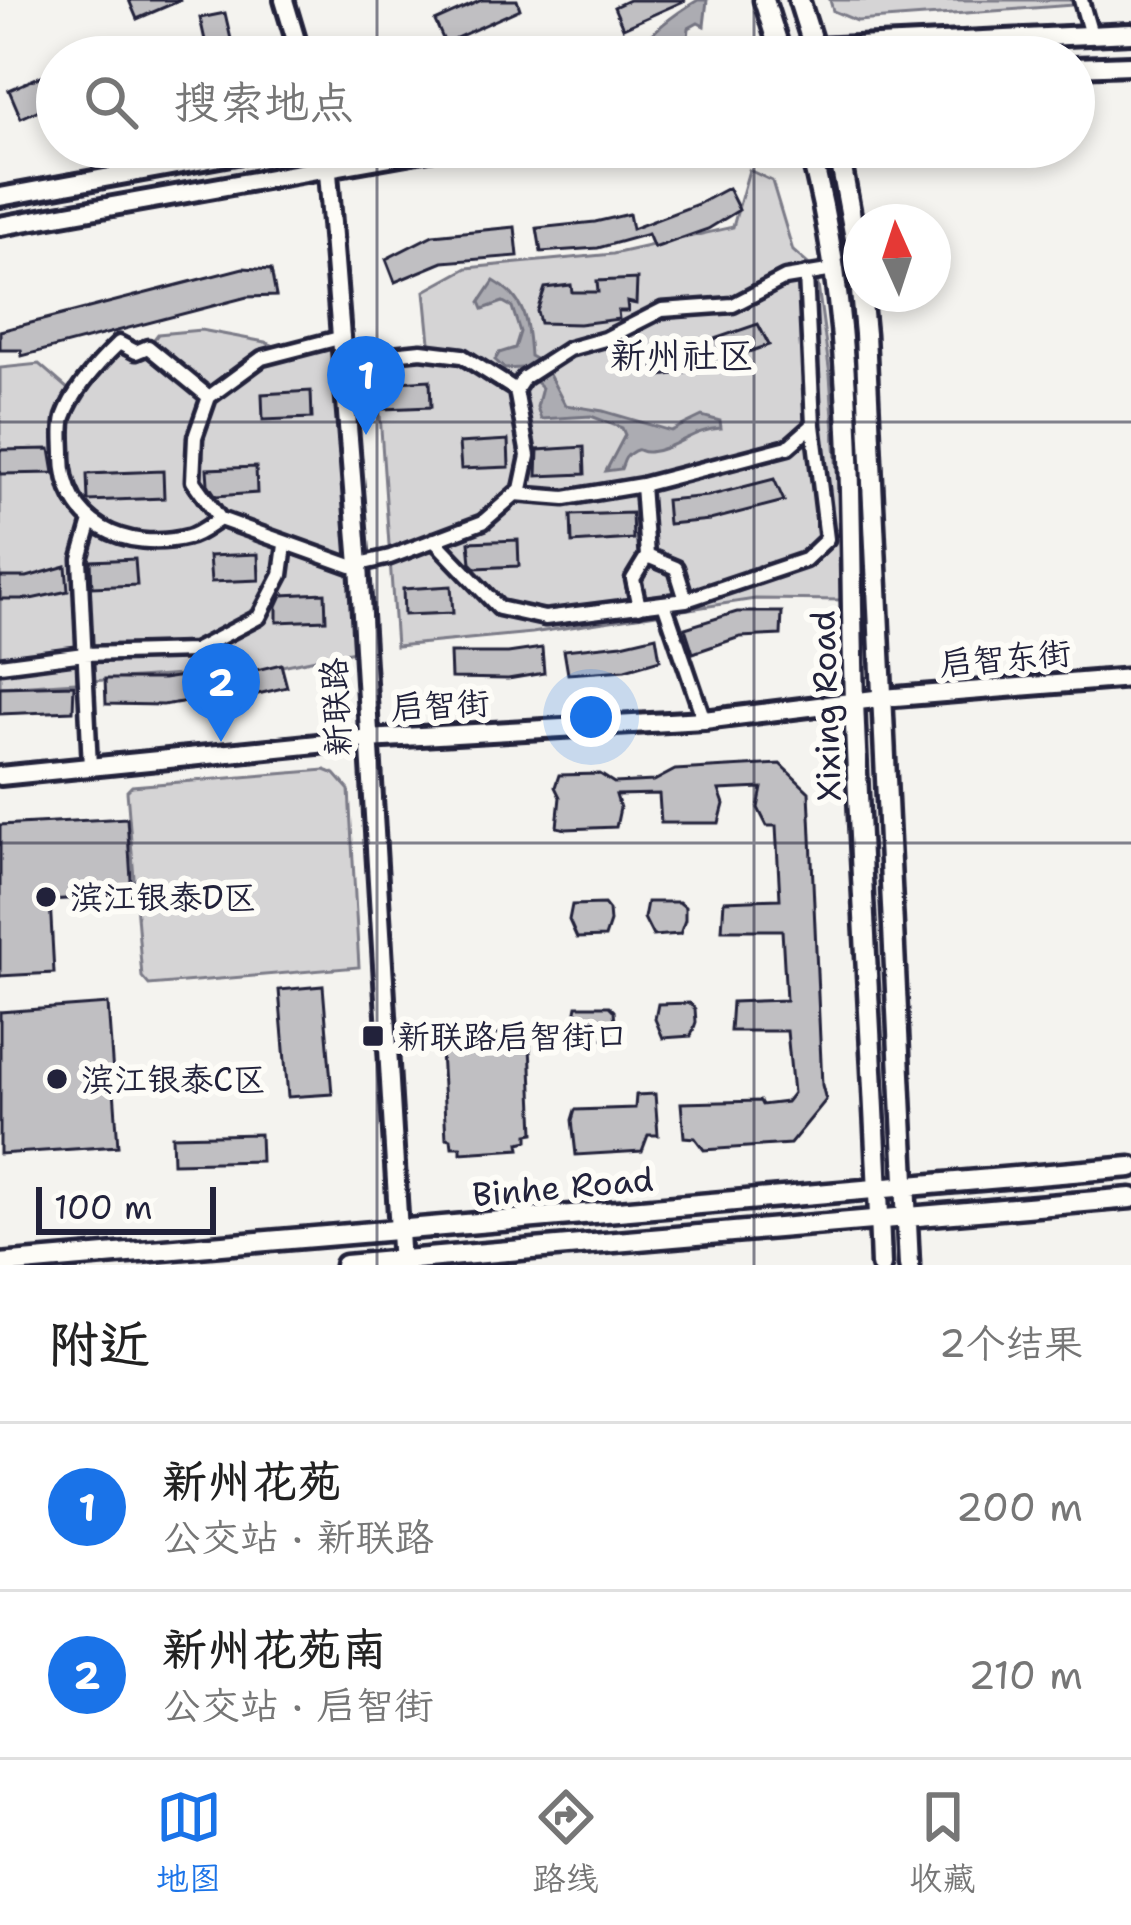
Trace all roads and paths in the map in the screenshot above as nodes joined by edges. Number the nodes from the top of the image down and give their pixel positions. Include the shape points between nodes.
1 (284, 0) edge
2 (764, 0) edge
3 (799, 0) edge
4 (1081, 0) edge
5 (1131, 33) edge
6 (1091, 35) junction
7 (295, 36) edge
8 (771, 36) edge
9 (811, 36) edge
10 (1075, 36) edge
11 (1131, 65) edge
12 (1095, 66) edge
13 (160, 168) edge
14 (334, 168) edge
15 (813, 168) edge
16 (842, 168) edge
17 (329, 169) junction
18 (0, 197) edge
19 (0, 226) edge
20 (834, 270) junction
21 (806, 274) junction
22 (343, 337) junction
23 (344, 359) junction
24 (520, 384) junction
25 (209, 397) junction
26 (813, 425) junction
27 (643, 485) junction
28 (514, 494) junction
29 (220, 519) junction
30 (92, 521) junction
31 (434, 540) junction
32 (285, 544) junction
33 (647, 556) junction
34 (359, 565) junction
35 (686, 600) junction
36 (664, 603) junction
37 (639, 607) junction
38 (85, 654) junction
39 (0, 665) edge
40 (1131, 678) edge
41 (883, 698) junction
42 (854, 703) junction
43 (704, 720) junction
44 (368, 739) junction
45 (90, 767) junction
46 (0, 776) edge
47 (1131, 1167) edge
48 (905, 1186) junction
49 (877, 1189) junction
50 (1131, 1198) edge
51 (907, 1217) junction
52 (879, 1218) junction
53 (398, 1230) junction
54 (401, 1263) edge
55 (0, 1264) edge
56 (345, 1265) edge
57 (880, 1265) edge
58 (909, 1265) edge

1 - 7 street
2 - 8 main road
3 - 9 main road
4 - 6 street
5 - 6 street
6 - 10 street
11 - 12 street
13 - 18 street
14 - 17 street
15 - 20 main road, Xixing Road
16 - 41 main road, Xixing Road via 865,334
17 - 19 street
17 - 22 street, 新联路
20 - 21 street
20 - 42 main road, Xixing Road
21 - 24 street via 733,305 662,310 569,349
21 - 26 street
22 - 23 street, 新联路
22 - 25 street via 262,358
23 - 24 street via 421,351 462,356
23 - 34 street, 新联路
24 - 28 street via 528,456
25 - 29 street via 195,437 193,481
25 - 30 street via 148,347 136,352 119,344 94,366 63,434 76,508
26 - 27 street via 788,447
26 - 35 street via 827,539 805,560
27 - 28 street via 565,498
27 - 33 street
28 - 31 street via 483,522
29 - 30 street via 191,537 144,541
29 - 32 street
30 - 38 street via 80,559
31 - 34 street
31 - 37 street via 499,608 545,618
32 - 34 street
32 - 38 street via 281,575 260,617 194,651
33 - 35 street via 676,568
33 - 37 street via 633,579
34 - 44 street, 新联路
35 - 36 street
36 - 37 street
36 - 43 street
38 - 39 street
38 - 45 street
40 - 41 street, 启智东街
41 - 42 street, 启智街
41 - 48 main road, Xixing Road
42 - 43 street, 启智街
42 - 49 main road, Xixing Road
43 - 44 street, 启智街
44 - 45 street, 启智街
44 - 53 street, 新联路
45 - 46 street, 启智街
47 - 48 main road, Binhe Road
48 - 49 main road, Binhe Road
48 - 51 main road, Xixing Road
49 - 52 main road, Xixing Road
49 - 53 main road, Binhe Road
50 - 51 main road, Binhe Road
51 - 52 main road, Binhe Road
51 - 58 main road, Xixing Road
52 - 54 main road, Binhe Road
52 - 57 main road, Xixing Road
53 - 54 street, 新联路
53 - 55 main road, Binhe Road
54 - 56 main road, Binhe Road

